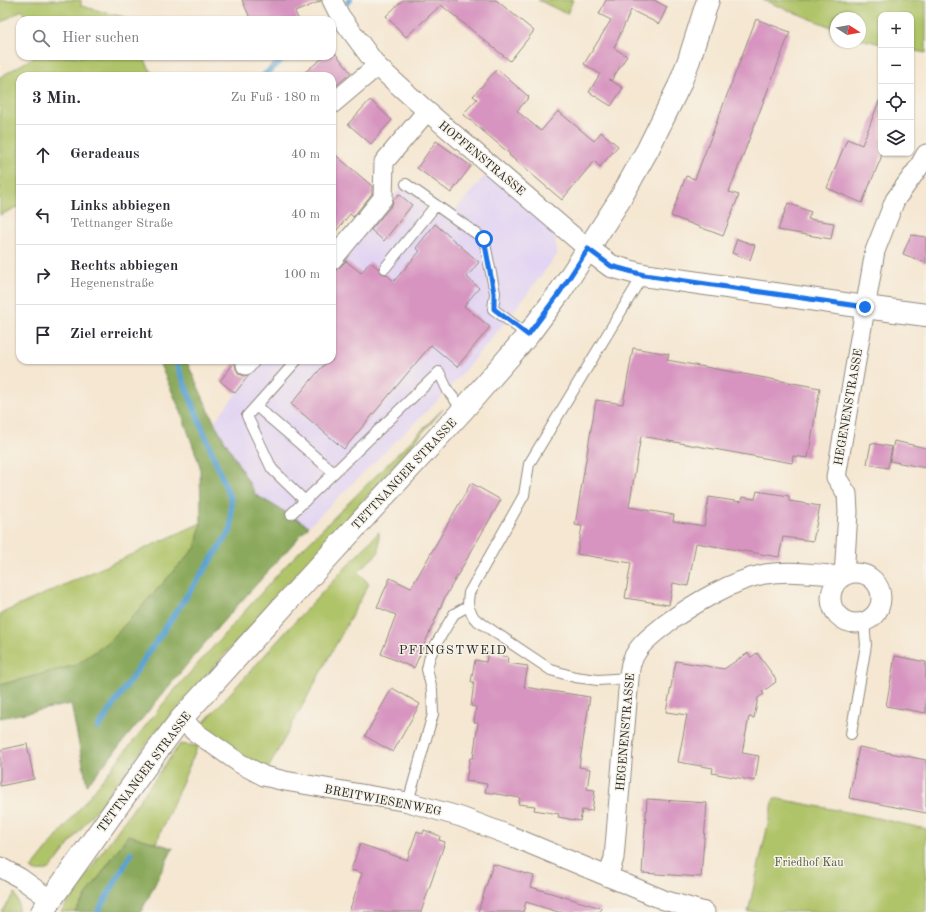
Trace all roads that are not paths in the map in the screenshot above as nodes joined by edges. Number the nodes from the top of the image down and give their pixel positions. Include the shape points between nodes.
1 (332, 0) edge
2 (708, 0) edge
3 (377, 66) junction
4 (336, 101) edge
5 (427, 111) junction
6 (924, 163) edge
7 (406, 184) dead end
8 (436, 205) junction
9 (588, 249) junction
10 (336, 255) edge
11 (384, 268) dead end
12 (644, 275) junction
13 (865, 307) junction
14 (926, 315) edge
15 (528, 335) junction
16 (293, 364) edge
17 (256, 406) junction
18 (463, 410) junction
19 (334, 473) junction
20 (305, 501) junction
21 (291, 514) dead end
22 (844, 576) junction
23 (468, 606) junction
24 (864, 621) junction
25 (629, 678) junction
26 (182, 720) junction
27 (851, 734) dead end
28 (408, 802) junction
29 (0, 867) edge
30 (608, 877) junction
31 (47, 906) edge
32 (705, 912) edge

1 - 3 street, HOPFENSTRASSE via 340,16
2 - 9 main road, TETTNANGER STRASSE via 690,60 676,93 641,162
3 - 4 street
3 - 5 street, HOPFENSTRASSE
5 - 9 street, HOPFENSTRASSE
5 - 10 street via 384,162 383,198
6 - 13 street, HEGENENSTRASSE via 895,200 875,251
7 - 8 lane
8 - 11 lane
8 - 15 lane via 484,239 494,293 494,309
9 - 12 main road via 611,266
9 - 15 main road, TETTNANGER STRASSE
12 - 13 main road
12 - 23 lane via 529,464 524,495 469,593
13 - 14 main road
13 - 22 street, HEGENENSTRASSE via 836,477 847,494
15 - 18 main road, TETTNANGER STRASSE
16 - 17 lane
17 - 19 lane
17 - 20 lane via 247,416 272,469
18 - 19 lane via 448,391 439,372
18 - 26 main road, TETTNANGER STRASSE
19 - 20 lane
20 - 21 lane
22 - 24 street via 834,586 833,606 845,620
22 - 24 street, HEGENENSTRASSE via 853,573 868,575 880,590 879,609
22 - 25 street, HEGENENSTRASSE via 792,571 765,574 729,586 683,612 652,635 640,647 631,662
23 - 25 lane via 475,619 551,670 598,680
23 - 28 lane via 454,614 430,656 428,669 433,714
24 - 27 lane via 866,646
25 - 30 street, HEGENENSTRASSE via 614,858
26 - 28 street, BREITWIESENWEG via 241,764 264,776
26 - 31 main road, TETTNANGER STRASSE via 156,752
28 - 30 street, BREITWIESENWEG via 461,817
29 - 31 street via 20,878
30 - 32 street, BREITWIESENWEG via 664,900

